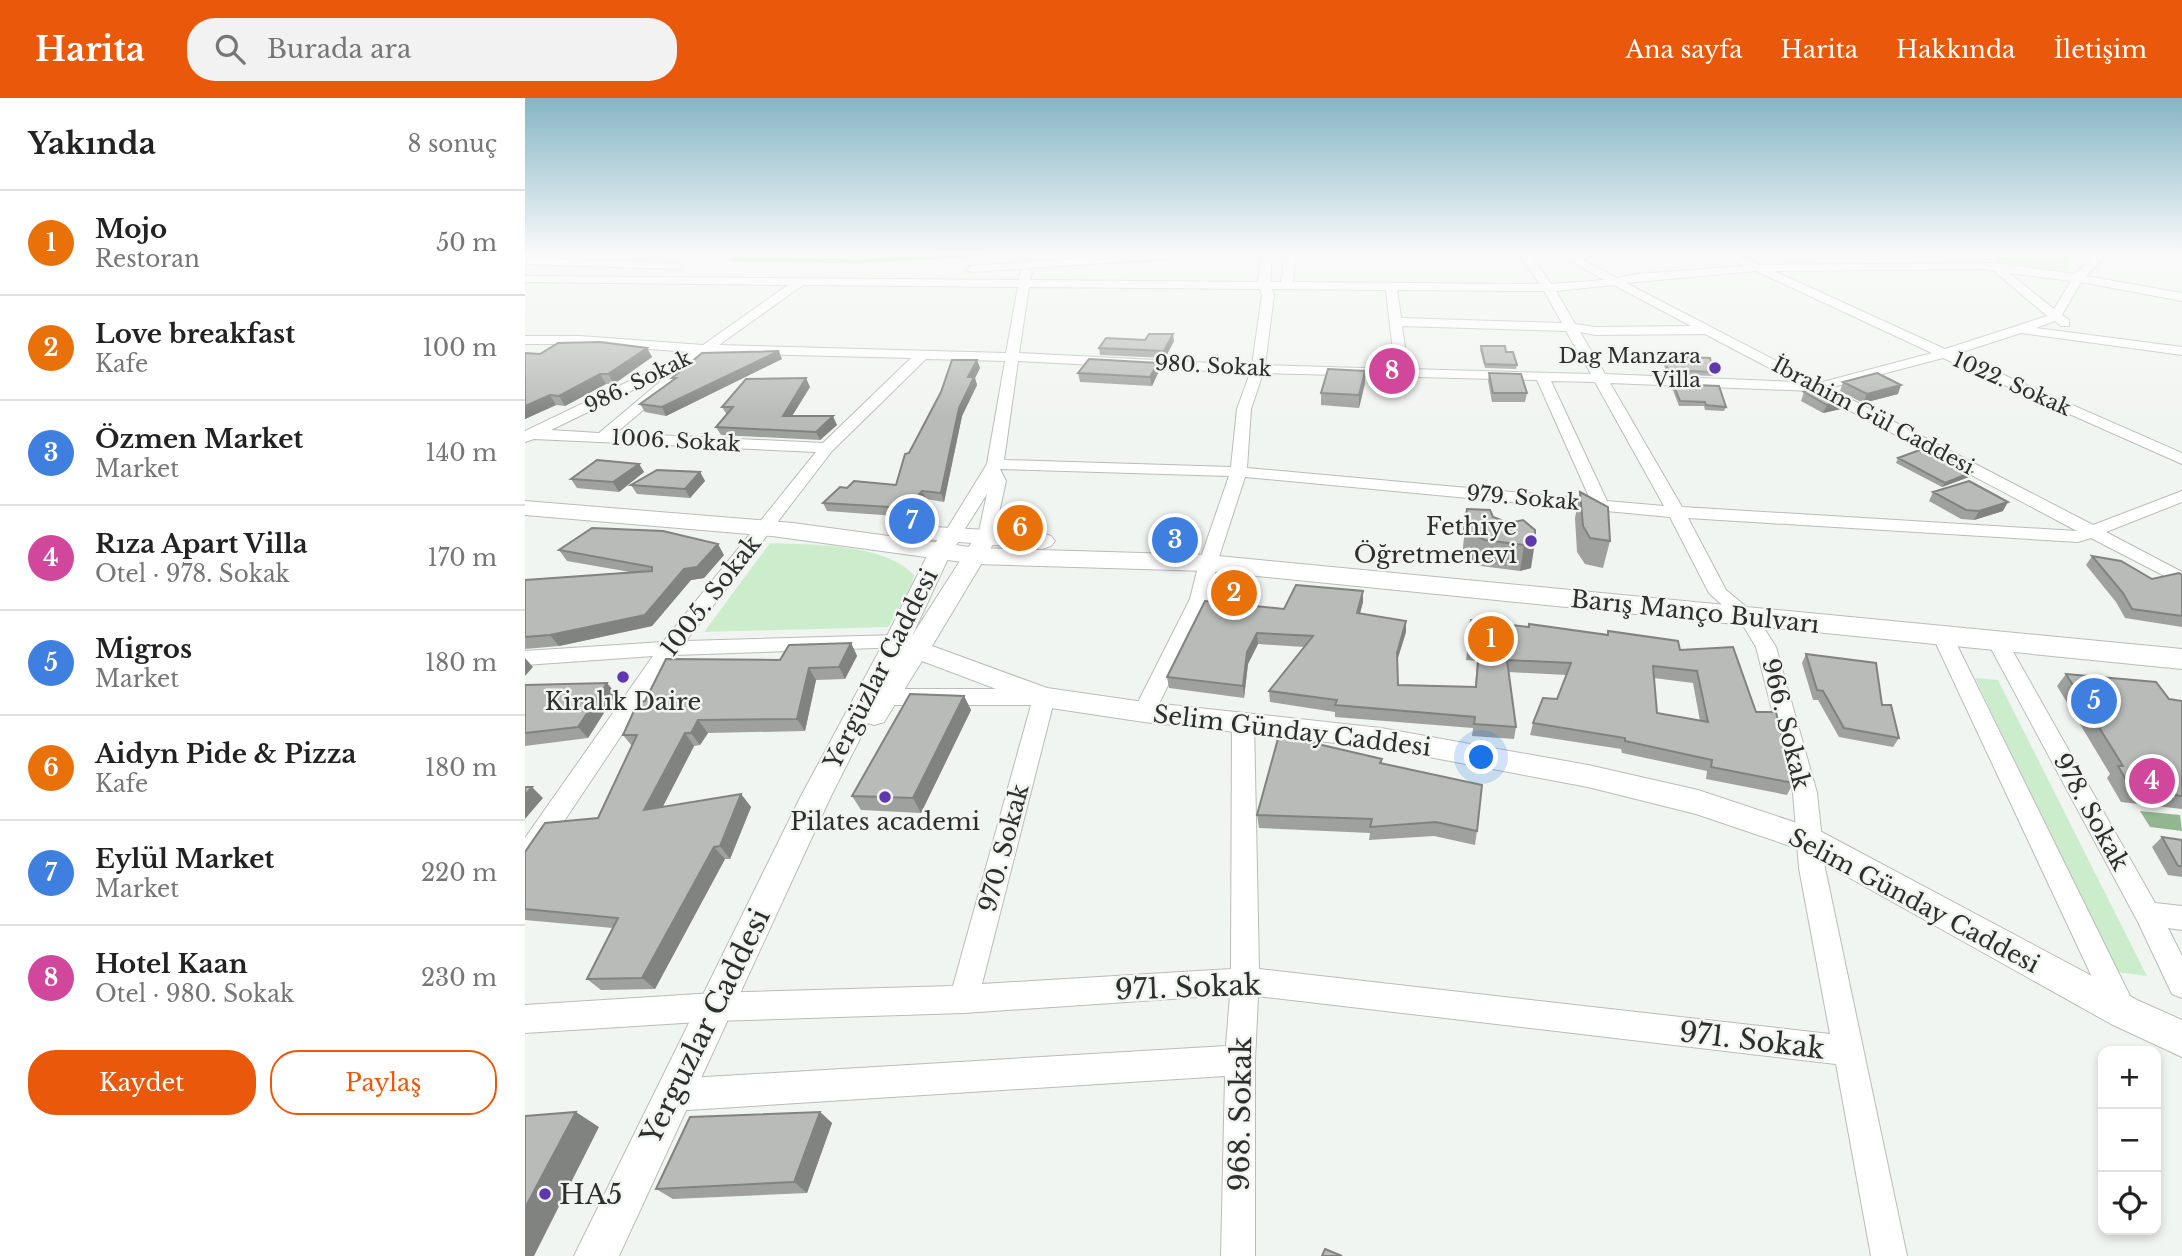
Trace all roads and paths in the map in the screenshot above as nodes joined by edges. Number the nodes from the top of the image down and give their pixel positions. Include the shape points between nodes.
1 (763, 308) edge
2 (1019, 308) edge
3 (1266, 308) edge
4 (1394, 308) edge
5 (1560, 308) edge
6 (1669, 308) edge
7 (1844, 308) edge
8 (2044, 308) edge
9 (2060, 308) edge
10 (2055, 317) junction
11 (1396, 322) junction
12 (1571, 327) junction
13 (1710, 330) junction
14 (2022, 330) junction
15 (2090, 339) junction
16 (525, 340) edge
17 (706, 349) junction
18 (2182, 351) edge
19 (1944, 354) junction
20 (922, 355) junction
21 (1010, 357) junction
22 (1258, 369) junction
23 (1402, 373) junction
24 (1542, 376) junction
25 (1600, 378) junction
26 (1818, 387) junction
27 (527, 435) edge
28 (602, 438) junction
29 (827, 448) junction
30 (2182, 460) edge
31 (993, 467) junction
32 (1239, 472) junction
33 (2182, 496) edge
34 (1601, 505) junction
35 (525, 508) edge
36 (1676, 512) junction
37 (769, 529) junction
38 (2091, 531) junction
39 (947, 543) junction
40 (982, 546) junction
41 (1208, 563) junction
42 (2182, 579) edge
43 (1748, 618) junction
44 (1942, 635) junction
45 (1997, 641) junction
46 (908, 646) junction
47 (669, 648) junction
48 (525, 658) edge
49 (2182, 659) edge
50 (877, 697) junction
51 (1044, 697) junction
52 (1144, 712) junction
53 (1244, 721) junction
54 (1807, 839) junction
55 (525, 858) edge
56 (2147, 914) junction
57 (2182, 918) edge
58 (1245, 981) junction
59 (2182, 985) edge
60 (964, 999) junction
61 (714, 1007) junction
62 (2124, 1012) junction
63 (525, 1018) edge
64 (2182, 1040) edge
65 (1849, 1051) junction
66 (1240, 1060) junction
67 (672, 1095) junction
68 (596, 1256) edge
69 (1238, 1256) edge
70 (1889, 1256) edge

1 - 17 street, 986. Sokak
2 - 21 street, Yergüzlar Caddesi
3 - 22 street
4 - 11 street
5 - 12 street, 966. Sokak
6 - 13 street, İbrahim Gül Caddesi
7 - 19 street, 1022. Sokak
8 - 10 street
9 - 10 street
10 - 14 street
10 - 15 street
11 - 12 street
11 - 23 street
12 - 13 street
12 - 25 street, 966. Sokak
13 - 26 street, İbrahim Gül Caddesi
14 - 15 street
14 - 19 street
15 - 18 street
16 - 17 street, 980. Sokak
17 - 20 street, 980. Sokak
17 - 27 street, 986. Sokak
17 - 28 street
19 - 26 street
19 - 30 street, 1022. Sokak
20 - 21 street, 980. Sokak
20 - 29 street, 1005. Sokak
21 - 22 street, 980. Sokak
21 - 31 street, Yergüzlar Caddesi
22 - 23 street, 980. Sokak
22 - 32 street via 1244,409
23 - 24 street, 980. Sokak
24 - 25 street, 980. Sokak
24 - 34 street
25 - 26 street, 980. Sokak
25 - 36 street, 966. Sokak
26 - 38 street, İbrahim Gül Caddesi
27 - 28 street, 1006. Sokak
28 - 29 street, 1006. Sokak
29 - 37 street, 1005. Sokak
31 - 32 street, 979. Sokak
31 - 39 street, Yergüzlar Caddesi
31 - 40 street via 998,481
32 - 34 street, 979. Sokak
32 - 41 street
33 - 38 street, 979. Sokak
34 - 36 street, 979. Sokak
35 - 37 main road, Barış Manço Bulvarı
36 - 38 street, 979. Sokak via 2078,537
36 - 43 street, 966. Sokak via 1718,593
37 - 39 main road, Barış Manço Bulvarı
37 - 47 street, 1005. Sokak
38 - 42 street, İbrahim Gül Caddesi
39 - 40 main road, Barış Manço Bulvarı
39 - 46 street, Yergüzlar Caddesi
40 - 41 main road, Barış Manço Bulvarı
40 - 46 street
41 - 43 main road, Barış Manço Bulvarı
41 - 52 street via 1200,599
43 - 44 main road, Barış Manço Bulvarı
43 - 54 street, 966. Sokak via 1766,648 1805,793
44 - 45 main road, Barış Manço Bulvarı
44 - 62 street
45 - 49 main road, Barış Manço Bulvarı
45 - 56 street, 978. Sokak
46 - 47 street
46 - 50 street, Yerguzlar Caddesi
46 - 51 street, Selim Günday Caddesi
47 - 48 street
47 - 55 street, 1005. Sokak
50 - 51 street
50 - 61 street, Yerguzlar Caddesi via 816,796
51 - 52 street, Selim Günday Caddesi
51 - 60 street, 970. Sokak
52 - 53 street, Selim Günday Caddesi
53 - 54 street, Selim Günday Caddesi via 1381,738 1588,776 1698,802
53 - 58 street, 968. Sokak
54 - 62 street, Selim Günday Caddesi
54 - 65 street, 966. Sokak
56 - 57 street
56 - 59 street, 978. Sokak
58 - 60 street, 971. Sokak
58 - 65 street, 971. Sokak
58 - 66 street, 968. Sokak
60 - 61 street, 971. Sokak
61 - 63 street, 971. Sokak
61 - 67 street, Yerguzlar Caddesi
62 - 64 street, Selim Günday Caddesi
65 - 70 street, 966. Sokak
66 - 67 street
66 - 69 street, 968. Sokak
67 - 68 street, Yerguzlar Caddesi

